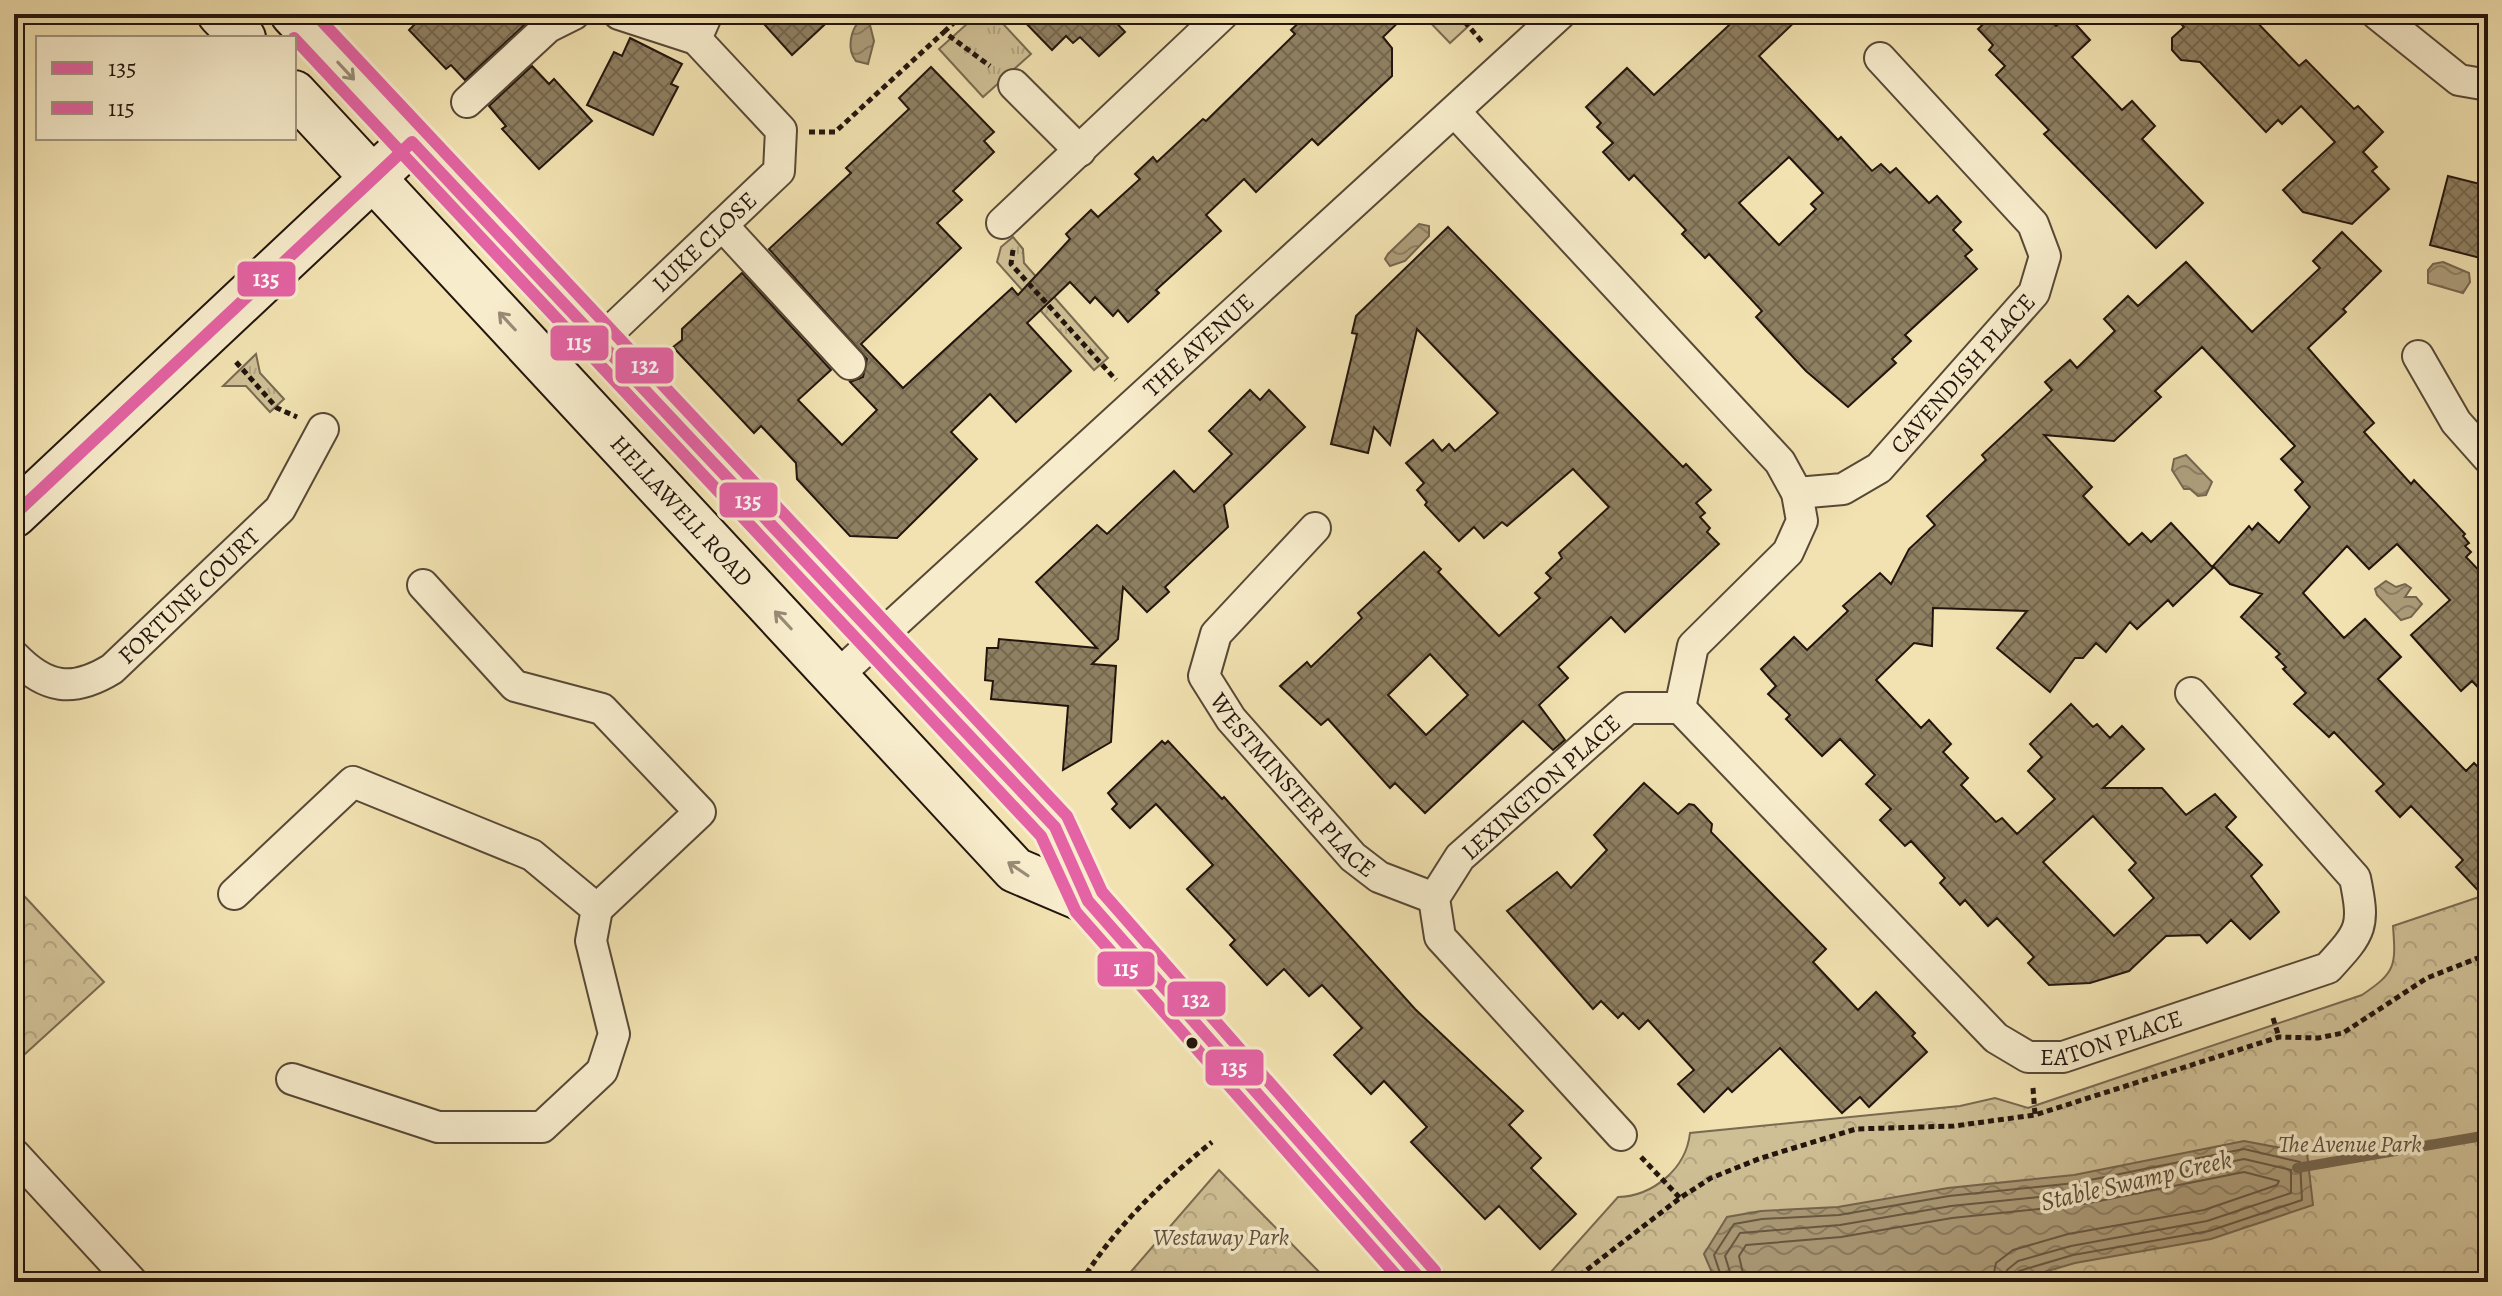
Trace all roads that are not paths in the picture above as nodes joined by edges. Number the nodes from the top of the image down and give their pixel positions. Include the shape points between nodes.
1 (220, 14) edge
2 (293, 14) edge
3 (574, 14) edge
4 (619, 14) edge
5 (1223, 14) edge
6 (1560, 14) edge
7 (2377, 14) edge
8 (702, 27) edge
9 (241, 36) edge
10 (1880, 58) dead end
11 (1014, 85) road end
12 (2488, 85) edge
13 (296, 95) edge
14 (467, 102) dead end
15 (1455, 112) junction
16 (412, 142) junction
17 (1080, 151) junction
18 (373, 178) junction
19 (722, 225) junction
20 (1009, 234) road end
21 (600, 341) junction
22 (2418, 356) dead end
23 (850, 364) dead end
24 (323, 429) road end
25 (2488, 458) edge
26 (1797, 493) junction
27 (14, 515) edge
28 (1315, 528) dead end
29 (423, 585) dead end
30 (877, 640) junction
31 (14, 656) edge
32 (837, 676) junction
33 (2191, 693) dead end
34 (1680, 708) junction
35 (234, 894) dead end
36 (1434, 898) junction
37 (1088, 901) junction
38 (597, 909) junction
39 (292, 1079) dead end
40 (1621, 1135) road end
41 (14, 1154) edge
42 (132, 1282) edge
43 (1423, 1282) edge

1 - 9 street
2 -> 16 street, HELLAWELL ROAD
3 - 14 street via 548,27
4 - 8 street
5 - 17 street
6 - 15 street, THE AVENUE
7 - 12 street via 2459,80
8 - 19 street, LUKE CLOSE via 781,130 779,171
10 - 26 street, CAVENDISH PLACE via 2033,224 2045,256 2034,293 1879,468 1843,489
11 - 17 street
13 - 18 street, HELLAWELL ROAD
15 - 26 street via 1780,462
15 - 30 street, THE AVENUE
16 - 18 street
16 - 21 street, HELLAWELL ROAD
17 - 20 street
18 - 27 street
32 -> 18 street, HELLAWELL ROAD
19 - 21 street, LUKE CLOSE
19 - 23 street
21 - 30 street, HELLAWELL ROAD
22 - 25 street via 2456,422
24 - 31 street, FORTUNE COURT via 280,509 112,669 91,682 67,686 46,681
26 - 34 street via 1802,521 1788,552 1693,646
28 - 36 street, WESTMINSTER PLACE via 1216,634 1204,676 1231,719 1353,857 1379,877
29 - 38 street via 515,686 602,709 700,812
30 - 32 street, THE AVENUE
30 - 37 street, HELLAWELL ROAD via 1055,827
37 -> 32 street, HELLAWELL ROAD via 1015,870
33 - 34 street, EATON PLACE via 2355,878 2362,915 2354,940 2328,968 2063,1057 2028,1057 1996,1038
34 - 36 street, LEXINGTON PLACE via 1628,708 1460,857
35 - 38 street via 353,782 532,855
36 - 40 street via 1440,937
37 - 43 street, HELLAWELL ROAD
38 - 39 street via 591,941 614,1034 602,1071 542,1127 438,1127
41 - 42 street

